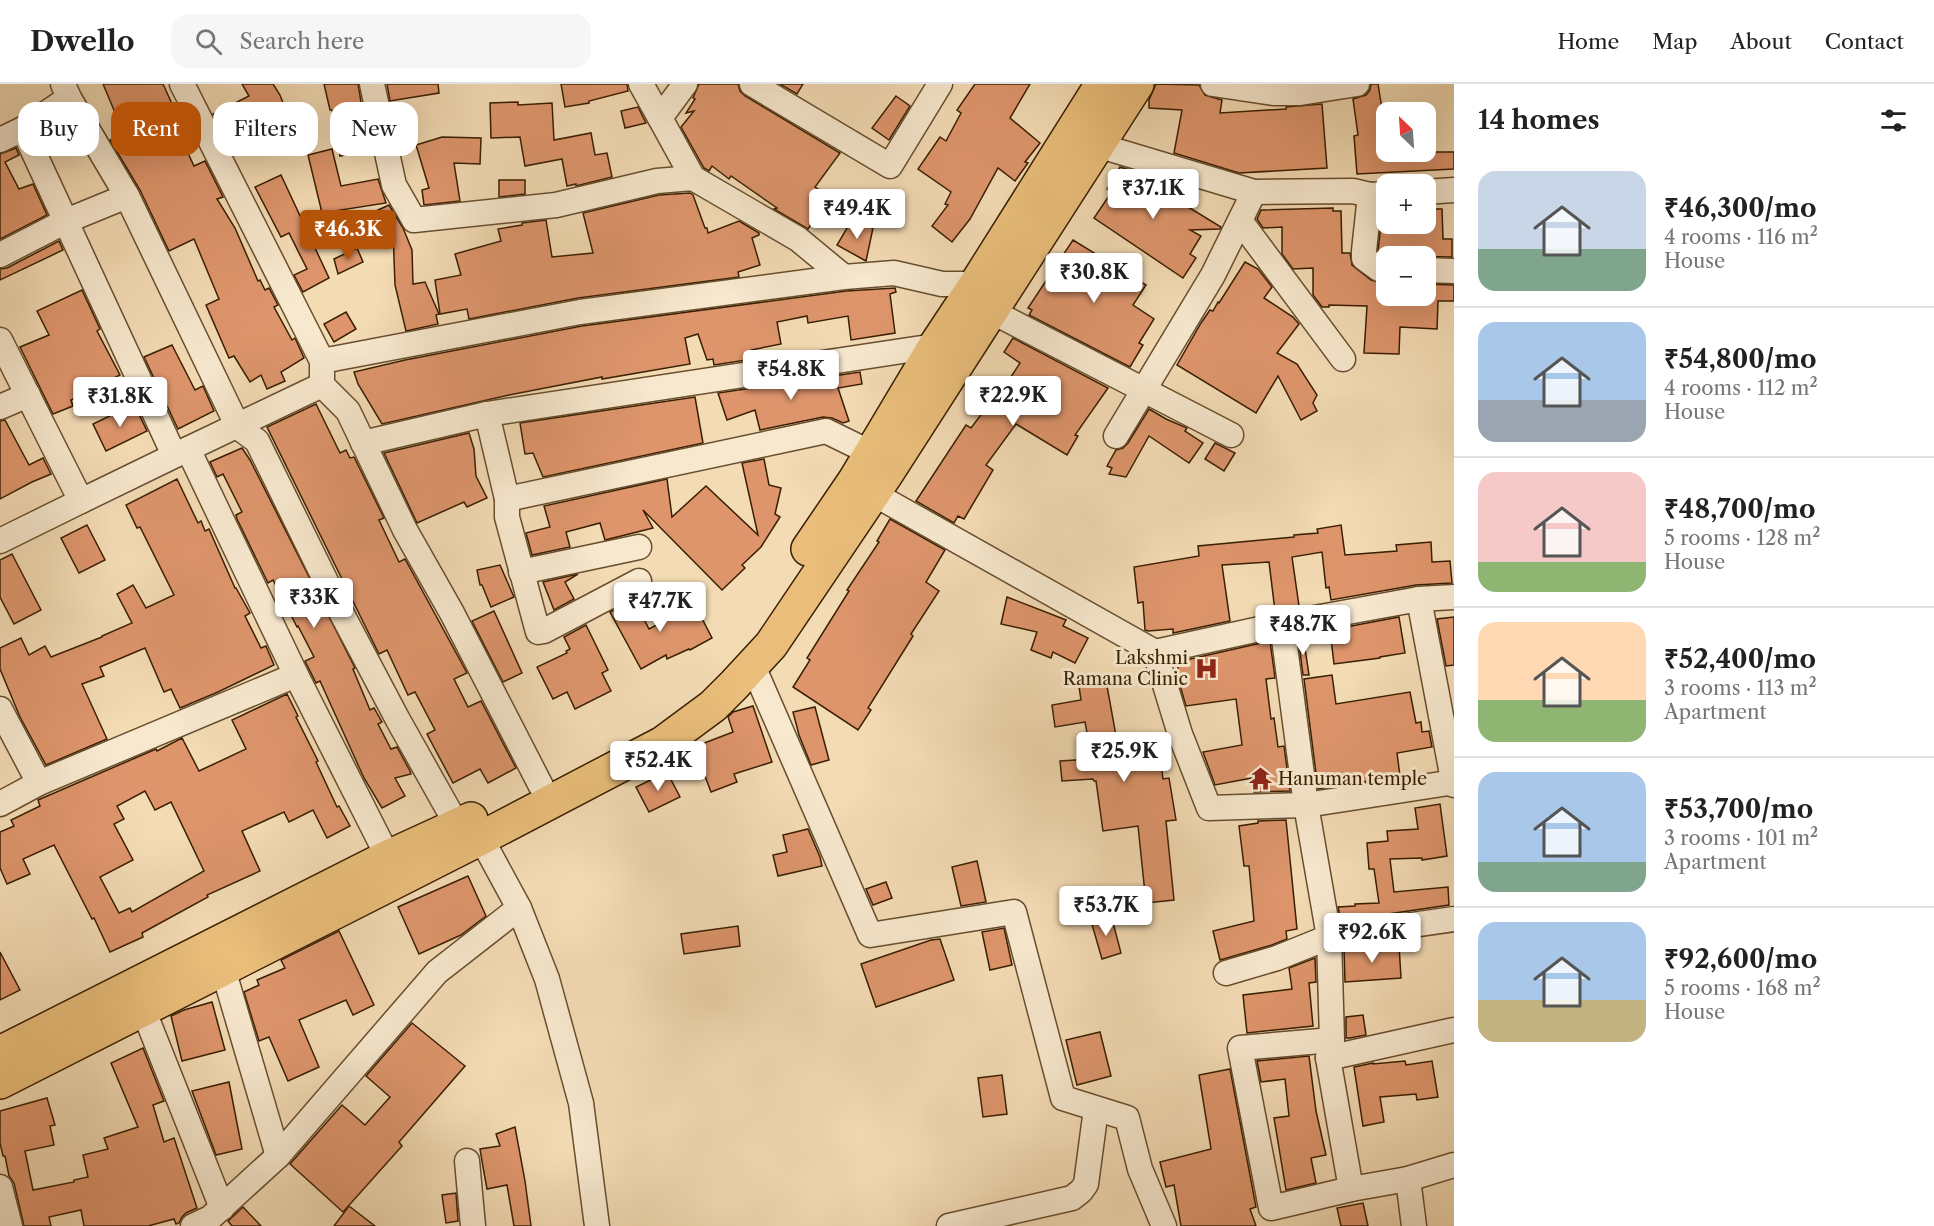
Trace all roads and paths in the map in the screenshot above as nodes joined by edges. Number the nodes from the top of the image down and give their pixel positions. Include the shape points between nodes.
1 (182, 84) edge
2 (372, 84) edge
3 (641, 84) edge
4 (685, 84) edge
5 (752, 84) edge
6 (940, 84) edge
7 (1102, 84) edge
8 (1137, 84) edge
9 (1213, 84) edge
10 (1357, 84) edge
11 (66, 91) edge
12 (54, 102) edge
13 (660, 118) junction
14 (18, 131) edge
15 (0, 140) edge
16 (1097, 145) junction
17 (36, 156) edge
18 (693, 178) junction
19 (1454, 190) edge
20 (1436, 191) edge
21 (1254, 192) junction
22 (1376, 194) edge
23 (127, 196) junction
24 (1376, 202) edge
25 (66, 221) junction
26 (1241, 222) junction
27 (0, 255) edge
28 (1376, 267) edge
29 (1436, 270) edge
30 (1454, 271) edge
31 (844, 277) junction
32 (983, 298) junction
33 (0, 340) edge
34 (935, 346) junction
35 (1343, 359) dead end
36 (322, 361) junction
37 (322, 385) junction
38 (1144, 389) junction
39 (28, 395) junction
40 (0, 407) edge
41 (487, 414) junction
42 (238, 427) junction
43 (1231, 435) dead end
44 (1116, 436) dead end
45 (363, 443) junction
46 (181, 452) junction
47 (866, 476) junction
48 (507, 499) junction
49 (81, 501) junction
50 (0, 541) edge
51 (639, 547) dead end
52 (521, 572) junction
53 (639, 581) dead end
54 (1454, 597) edge
55 (1419, 599) junction
56 (1282, 624) junction
57 (1155, 652) junction
58 (753, 666) junction
59 (296, 675) junction
60 (0, 709) edge
61 (39, 783) junction
62 (1454, 783) edge
63 (541, 786) junction
64 (0, 804) edge
65 (1306, 805) junction
66 (469, 832) junction
67 (388, 857) junction
68 (519, 908) junction
69 (1454, 919) edge
70 (1329, 937) junction
71 (223, 969) junction
72 (1226, 973) dead end
73 (143, 1009) junction
74 (1454, 1030) edge
75 (1330, 1049) junction
76 (0, 1053) edge
77 (0, 1082) edge
78 (1096, 1108) junction
79 (278, 1156) junction
80 (466, 1161) dead end
81 (1454, 1164) edge
82 (1408, 1179) junction
83 (0, 1187) edge
84 (1351, 1189) junction
85 (222, 1208) junction
86 (1036, 1216) edge
87 (10, 1226) edge
88 (193, 1226) edge
89 (474, 1226) edge
90 (597, 1226) edge
91 (949, 1226) edge
92 (1164, 1226) edge
93 (1414, 1226) edge

1 - 36 street
2 - 18 street via 394,185 414,220 556,205 657,181
3 - 13 street
4 - 13 street
5 - 6 street via 890,166
7 - 32 main road
8 - 16 main road
9 - 10 street via 1273,93
11 - 12 street
11 - 23 street
13 - 18 street
14 - 15 street
16 - 21 street
16 - 32 main road
17 - 25 street
18 - 31 street via 798,240
19 - 20 street
21 - 22 street
21 - 26 street
23 - 25 street
23 - 42 street
24 - 28 street via 1364,258
25 - 27 street
25 - 46 street
26 - 35 street
26 - 38 street
29 - 30 street
31 - 32 street via 894,273
31 - 36 street via 580,312
32 - 34 main road
32 - 38 street
32 - 47 main road
33 - 39 street
34 - 41 street
34 - 47 main road
36 - 37 street
37 - 42 street
37 - 45 street via 348,411
38 - 43 street
38 - 44 street
39 - 40 street
39 - 49 street
41 - 45 street
41 - 48 street
42 - 46 street
42 - 66 street via 257,441 398,720
45 - 63 street
46 - 49 street
46 - 59 street
47 - 48 street via 826,431
47 - 57 street
47 - 58 main road via 766,652
47 - 63 main road via 729,661 674,709
48 - 52 street via 507,517
49 - 50 street
51 - 52 street
52 - 53 street via 538,632
54 - 55 street
55 - 56 street
55 - 62 street
56 - 57 street
56 - 65 street
57 - 65 street via 1180,734 1209,808
58 - 66 main road via 713,706 663,742
58 - 78 street via 870,935 1014,912 1063,1098
59 - 61 street
59 - 67 street
60 - 61 street
61 - 64 street
62 - 65 street
63 - 66 main road
65 - 70 street
66 - 67 main road
66 - 68 street
66 - 71 main road
67 - 76 main road
68 - 79 street via 437,972
68 - 90 street via 547,980 581,1103
69 - 70 street
70 - 72 street
70 - 75 street
71 - 73 main road
71 - 79 street
73 - 77 main road
73 - 85 street
74 - 75 street
75 - 84 street
75 - 84 street via 1240,1048 1271,1208
78 - 86 street via 1086,1184 1072,1198
78 - 92 street via 1127,1118 1140,1169
79 - 85 street
80 - 89 street
81 - 82 street
82 - 84 street
82 - 93 street
83 - 87 street
85 - 88 street
86 - 91 street

